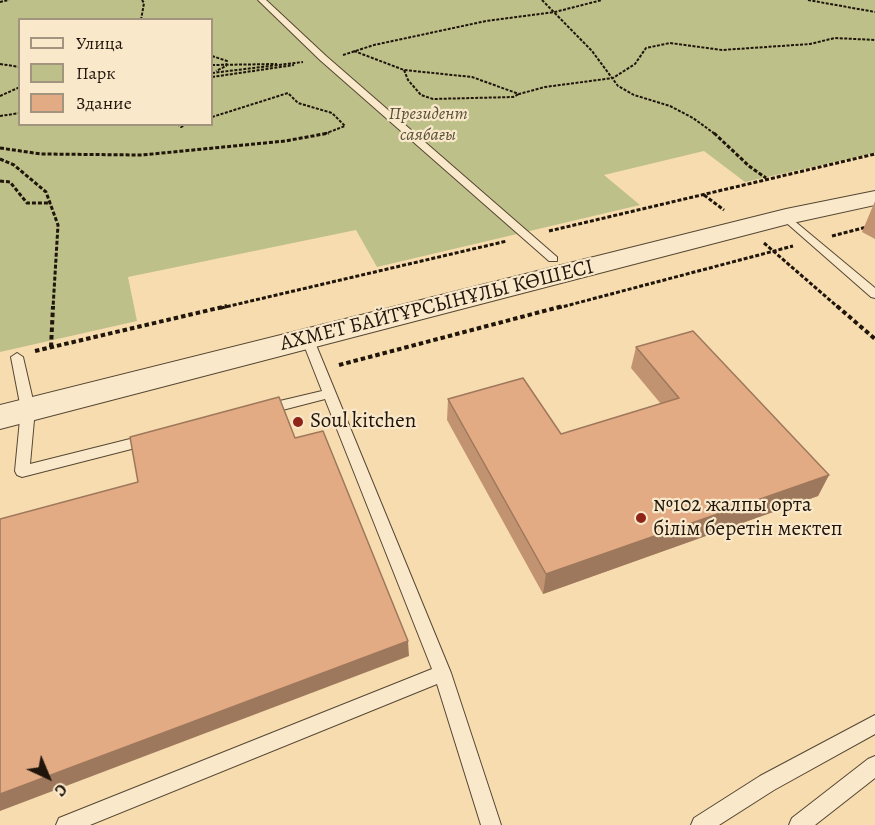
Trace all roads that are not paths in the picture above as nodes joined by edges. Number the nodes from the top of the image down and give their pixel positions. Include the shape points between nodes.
1 (262, 0) edge
2 (875, 183) edge
3 (875, 198) edge
4 (786, 217) junction
5 (738, 222) junction
6 (553, 259) junction
7 (875, 294) edge
8 (308, 339) junction
9 (17, 357) road end
10 (328, 394) junction
11 (17, 400) edge
12 (249, 414) edge
13 (0, 417) edge
14 (158, 437) edge
15 (442, 674) junction
16 (875, 724) edge
17 (875, 766) edge
18 (66, 825) edge
19 (491, 825) edge
20 (701, 825) edge
21 (799, 825) edge

1 - 6 lane
2 - 5 street, АХМЕТ БАЙТҰРСЫНҰЛЫ КӨШЕСІ
3 - 4 street, АХМЕТ БАЙТҰРСЫНҰЛЫ КӨШЕСІ
4 - 5 street, АХМЕТ БАЙТҰРСЫНҰЛЫ КӨШЕСІ
4 - 7 lane
5 - 6 street, АХМЕТ БАЙТҰРСЫНҰЛЫ КӨШЕСІ
5 - 8 street, АХМЕТ БАЙТҰРСЫНҰЛЫ КӨШЕСІ
6 - 11 street, АХМЕТ БАЙТҰРСЫНҰЛЫ КӨШЕСІ
8 - 10 lane
8 - 11 street, АХМЕТ БАЙТҰРСЫНҰЛЫ КӨШЕСІ
9 - 11 lane
10 - 12 lane
10 - 15 lane
11 - 13 street, АХМЕТ БАЙТҰРСЫНҰЛЫ КӨШЕСІ
11 - 14 lane via 22,471
15 - 18 lane
15 - 19 lane
16 - 20 lane via 767,783
17 - 21 lane

